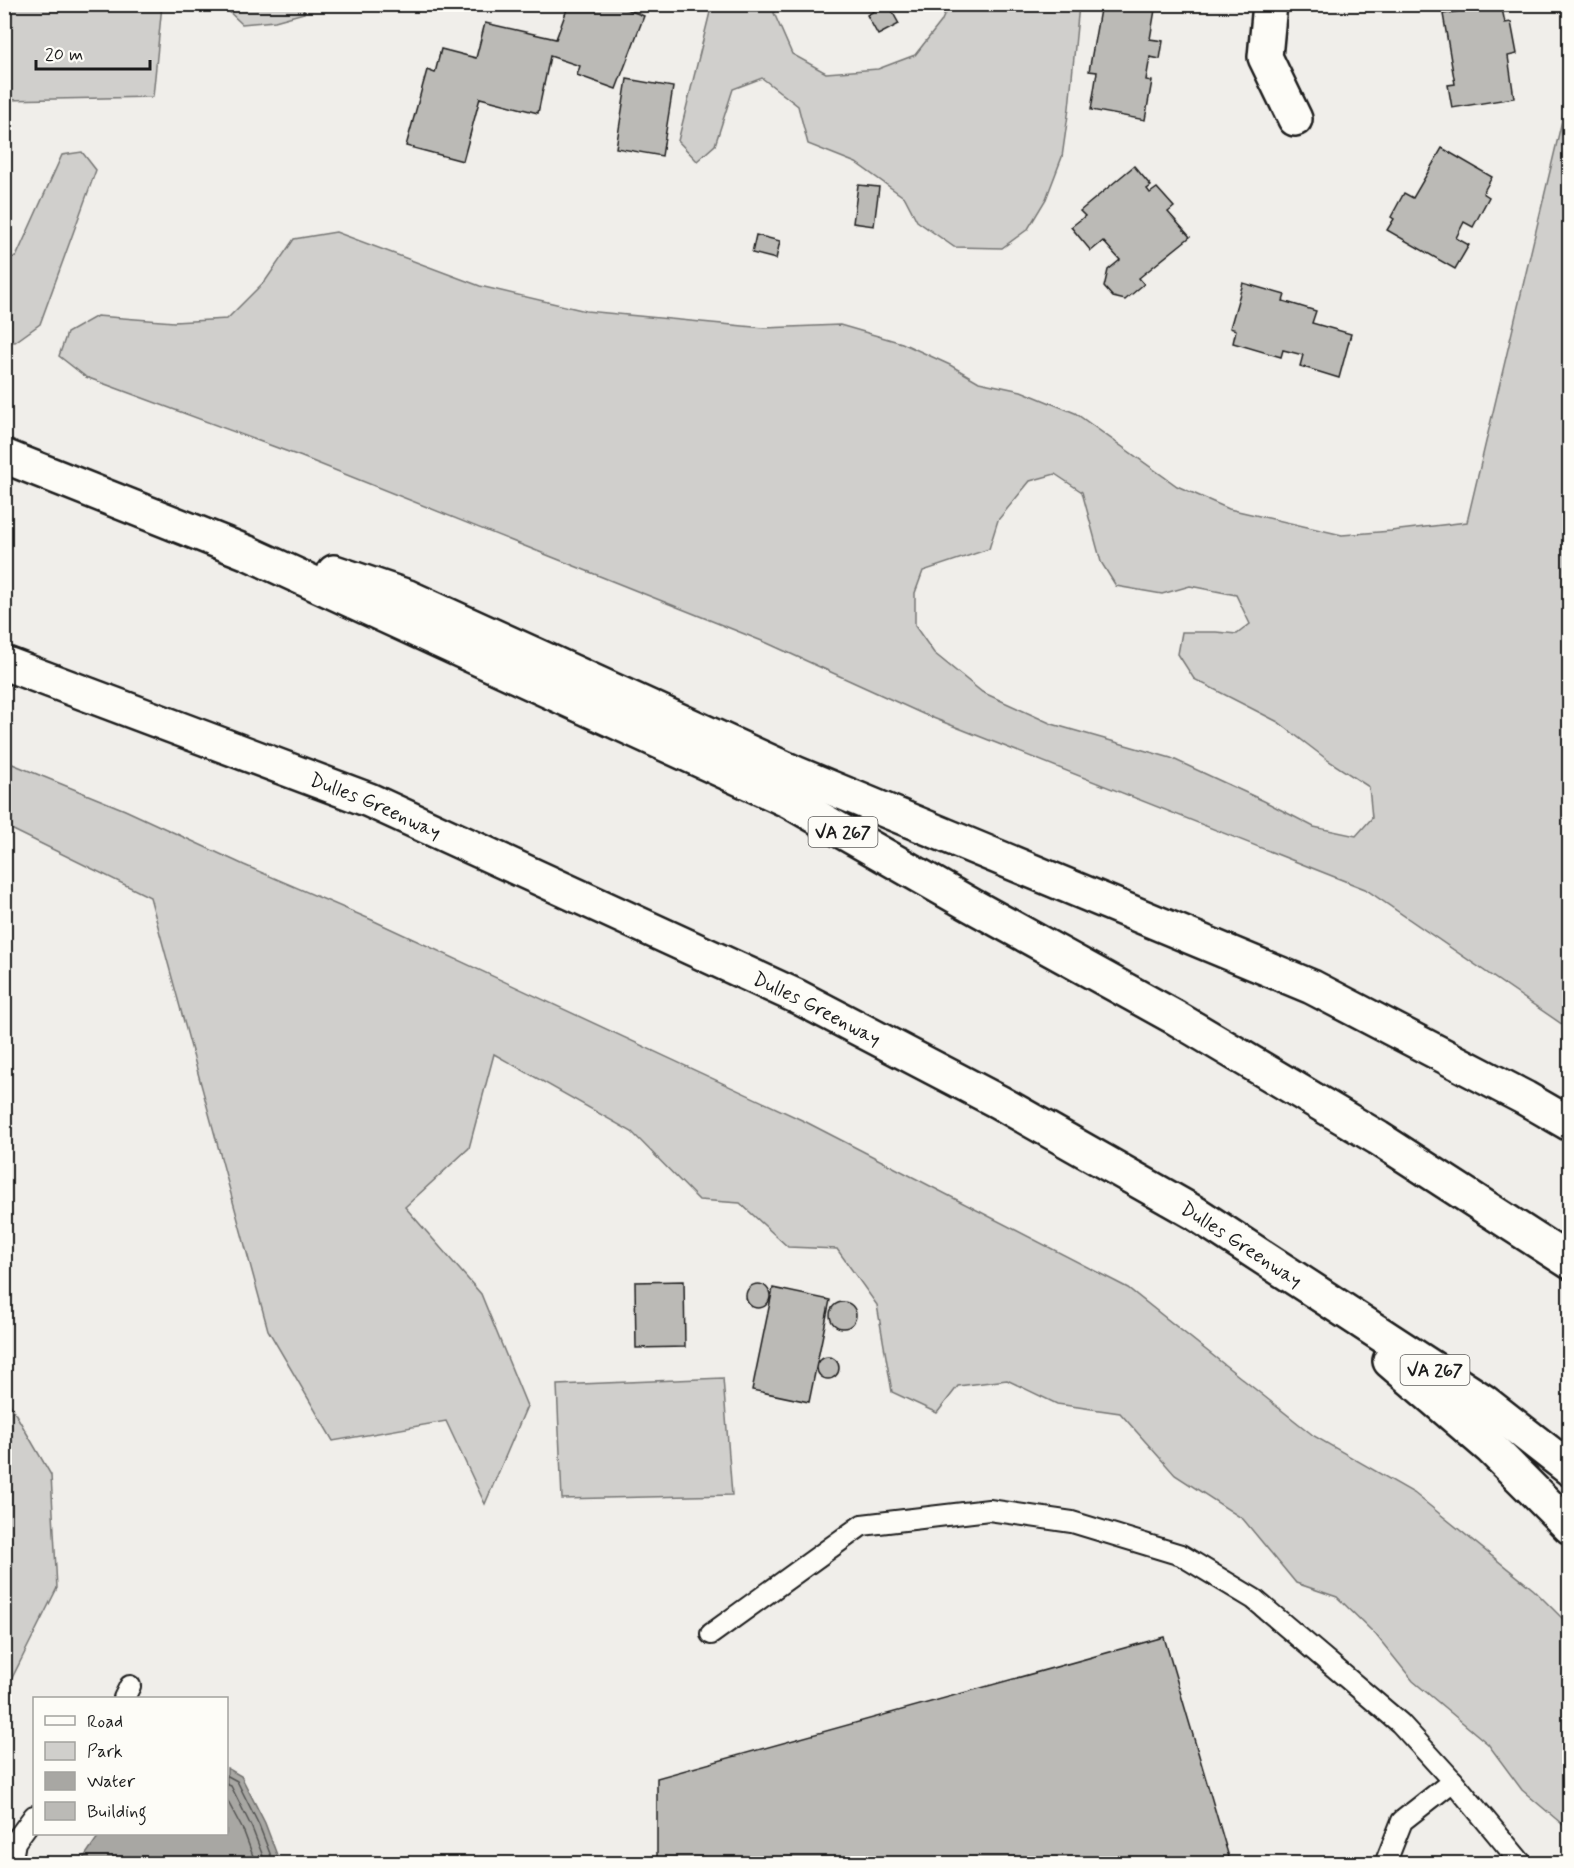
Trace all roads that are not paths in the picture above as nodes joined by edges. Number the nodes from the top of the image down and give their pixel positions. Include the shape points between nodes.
1 (1270, 4) edge
2 (1295, 118) dead end
3 (4, 456) edge
4 (74, 483) junction
5 (4, 663) edge
6 (1569, 1124) edge
7 (1569, 1262) edge
8 (1295, 1279) junction
9 (1569, 1469) edge
10 (1569, 1527) edge
11 (711, 1634) dead end
12 (1453, 1781) junction
13 (33, 1817) edge
14 (1393, 1858) edge
15 (11, 1863) edge
16 (1522, 1863) edge

1 - 2 main road via 1265,57
3 - 4 main road, VA 267
4 - 6 main road via 408,597 795,772 1312,987
4 - 7 main road, VA 267 via 248,553 789,801 1176,1018 1378,1138
5 - 8 main road, Dulles Greenway / VA 267 via 369,800 798,997 999,1102 1195,1212
8 - 9 main road, Dulles Greenway / VA 267 via 1483,1401
8 - 10 main road via 1491,1448
11 - 12 lane via 862,1525 989,1510 1072,1522 1181,1555 1254,1599 1400,1723
12 - 14 lane via 1402,1821
12 - 16 lane
13 - 15 lane via 15,1842

